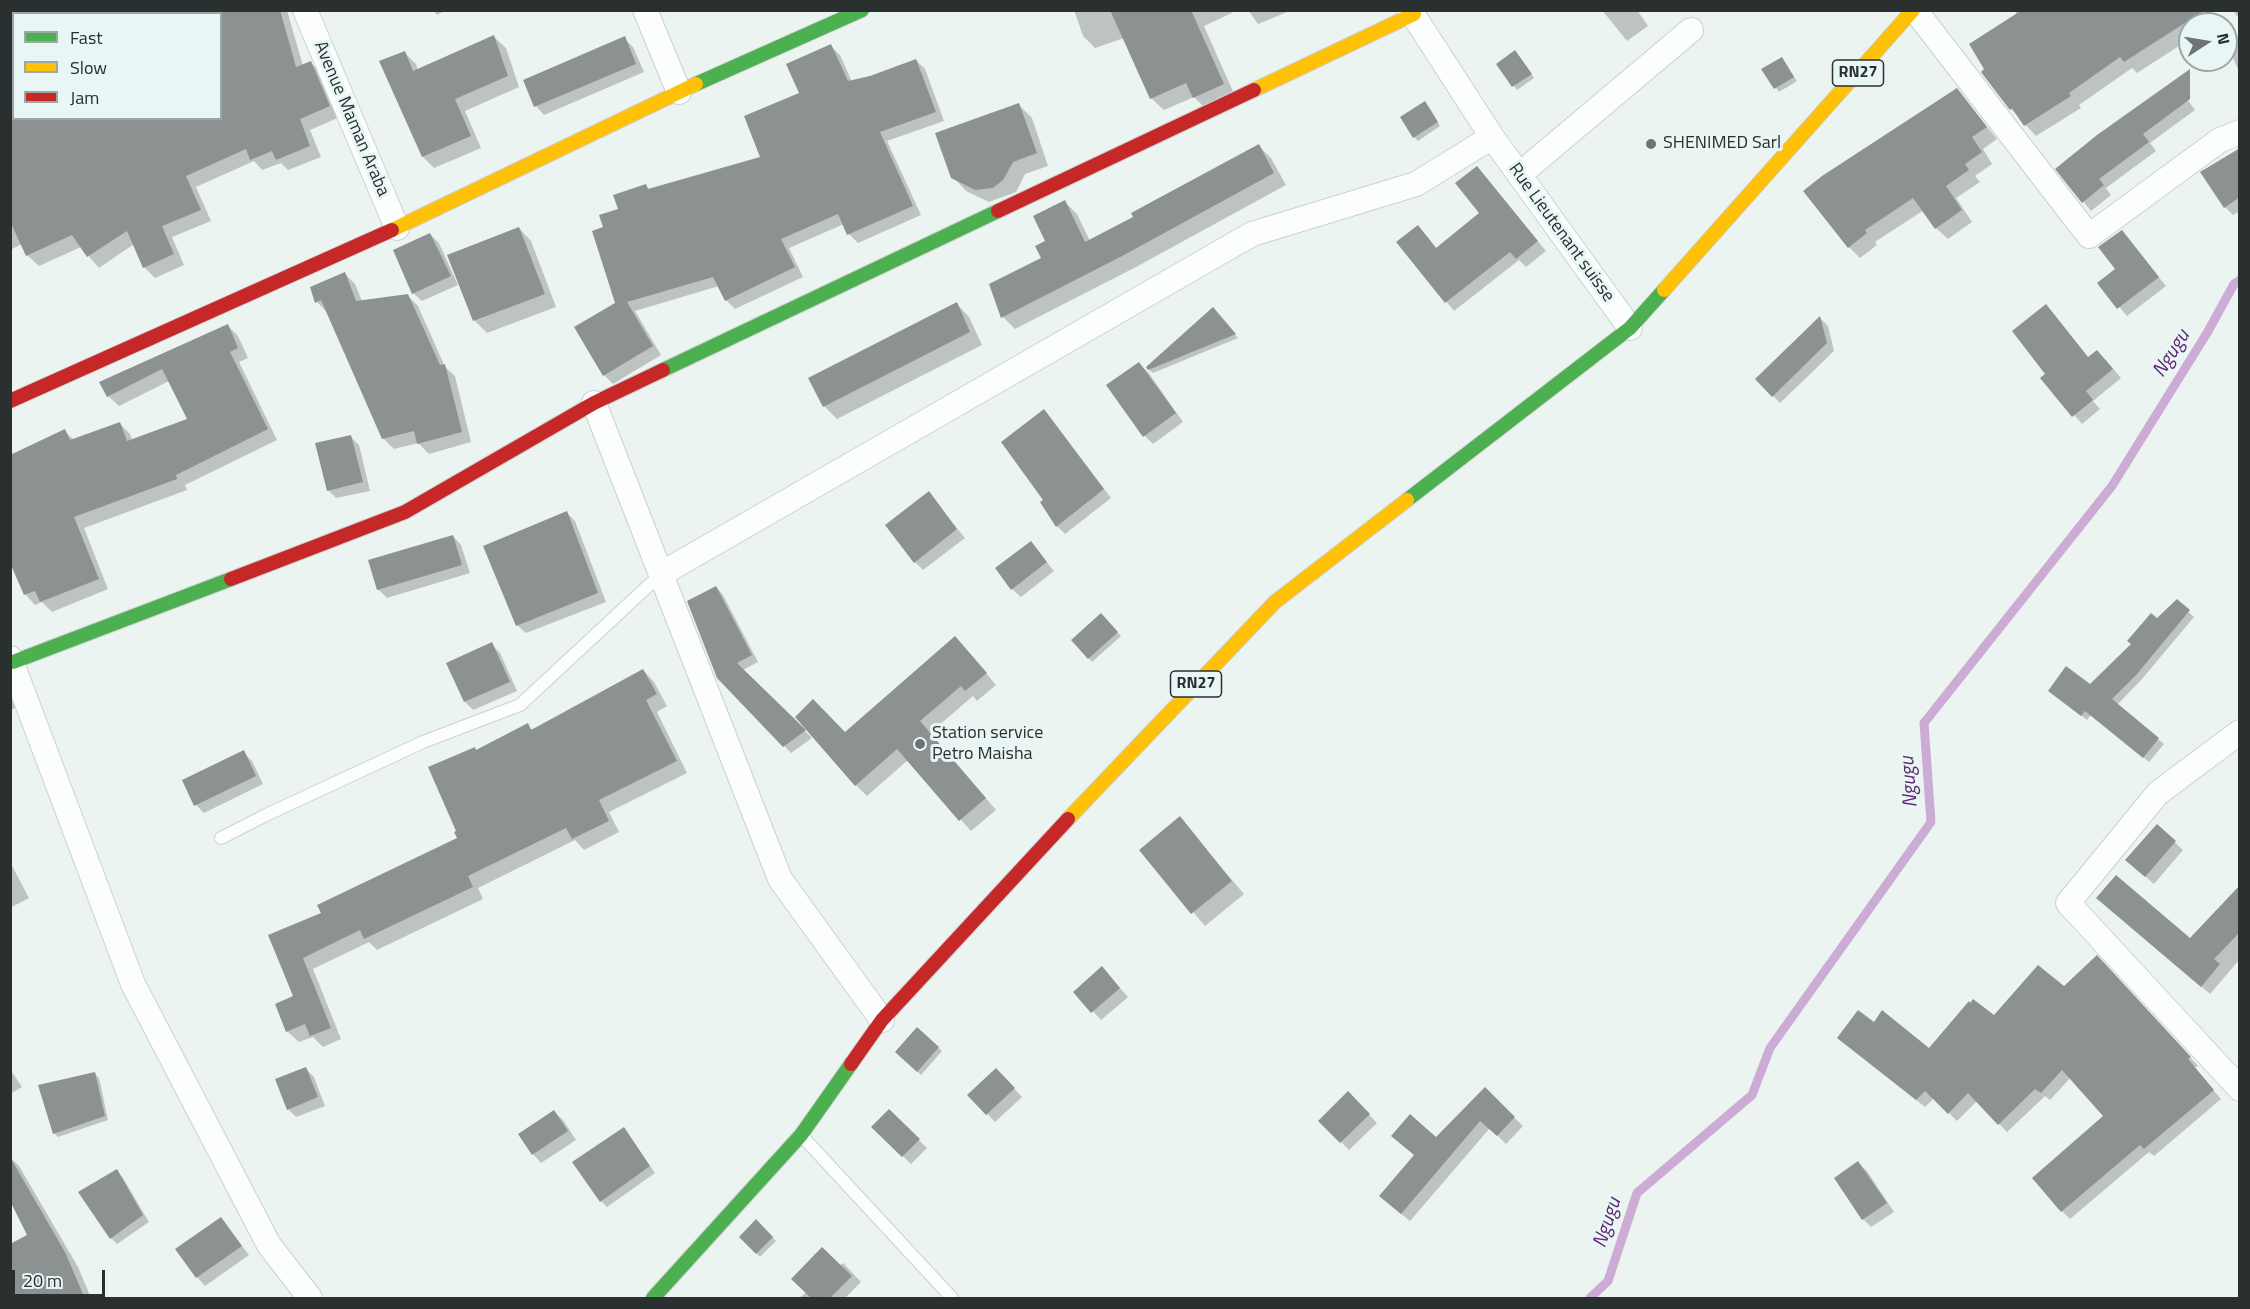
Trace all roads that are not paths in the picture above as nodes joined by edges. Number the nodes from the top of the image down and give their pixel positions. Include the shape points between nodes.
1 (305, 10) edge
2 (645, 10) edge
3 (862, 10) edge
4 (1914, 10) edge
5 (1412, 12) edge
6 (1691, 30) dead end
7 (679, 92) junction
8 (2240, 132) edge
9 (1492, 137) junction
10 (1519, 175) junction
11 (397, 228) junction
12 (1630, 328) junction
13 (10, 401) edge
14 (594, 403) junction
15 (661, 574) junction
16 (12, 660) edge
17 (2240, 732) edge
18 (220, 838) dead end
19 (882, 1020) junction
20 (2240, 1089) edge
21 (801, 1135) junction
22 (310, 1299) edge
23 (653, 1299) edge
24 (952, 1299) edge

1 - 11 street, Avenue Maman Araba
2 - 7 street
3 - 7 street
4 - 8 street via 2089,236 2220,140
4 - 12 street, RN27
5 - 9 street, Rue Lieutenant suisse
5 - 14 street
6 - 10 street
7 - 11 street
9 - 10 street, Rue Lieutenant suisse
9 - 15 street via 1416,184 1252,234
10 - 12 street, Rue Lieutenant suisse
11 - 13 street
12 - 19 street, RN27 via 1275,602
14 - 15 street
14 - 16 street via 405,512
15 - 18 lane via 520,705 423,742
15 - 19 street via 780,879
16 - 22 street via 133,984 268,1245
17 - 20 street via 2158,793 2068,903
19 - 21 street, RN27
21 - 23 street, RN27
21 - 24 lane

